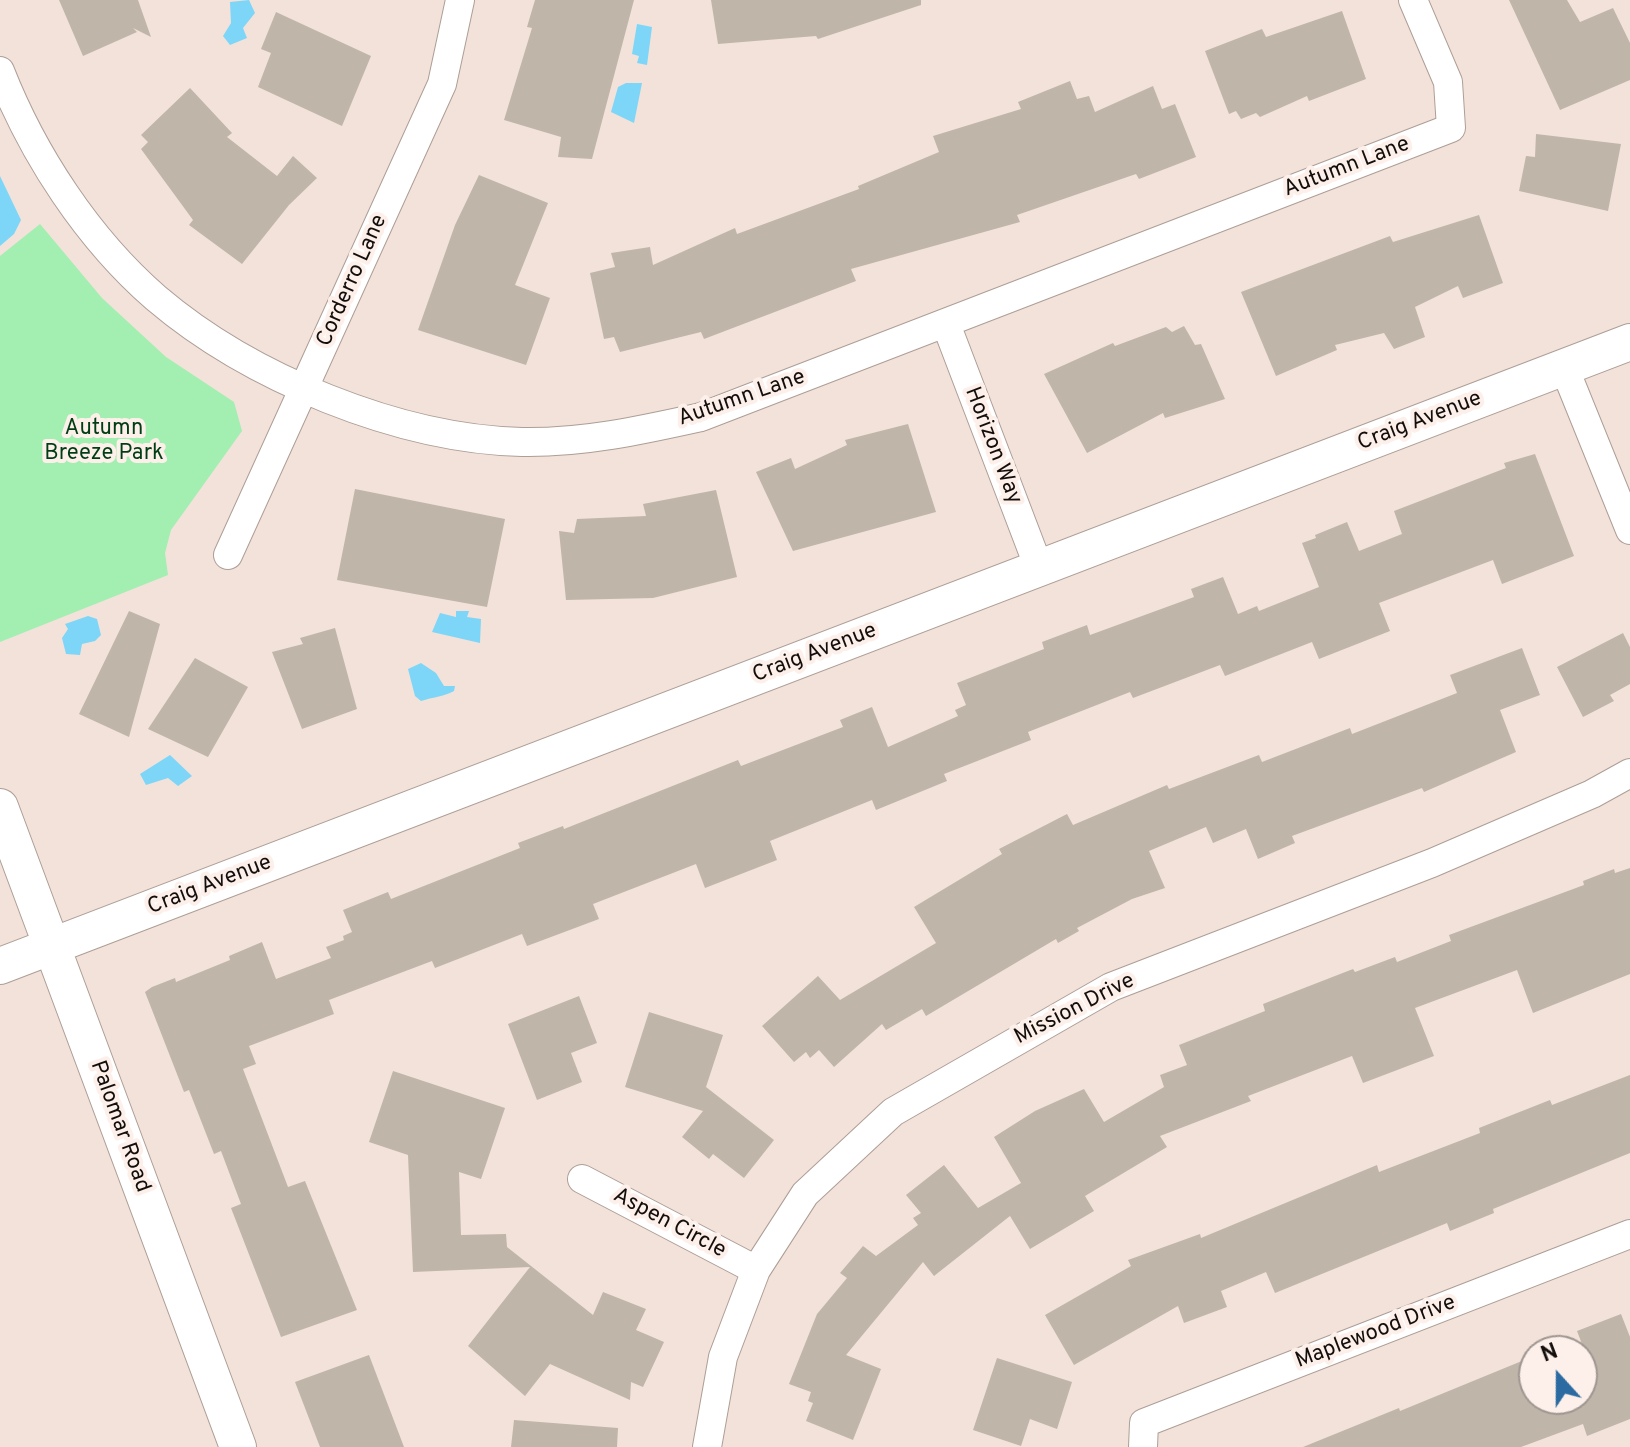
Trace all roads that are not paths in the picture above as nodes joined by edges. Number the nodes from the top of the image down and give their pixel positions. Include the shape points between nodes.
1 (460, 0) edge
2 (1413, 0) edge
3 (0, 71) edge
4 (946, 324) junction
5 (1630, 342) edge
6 (1564, 367) junction
7 (305, 389) junction
8 (1630, 530) edge
9 (228, 555) dead end
10 (1039, 568) junction
11 (1630, 773) edge
12 (0, 807) edge
13 (52, 946) junction
14 (0, 966) edge
15 (582, 1179) dead end
16 (1630, 1234) edge
17 (756, 1270) junction
18 (238, 1447) edge
19 (707, 1447) edge
20 (1143, 1447) edge

1 - 7 street, Corderro Lane via 442,84
2 - 4 street, Autumn Lane via 1448,82 1451,128
3 - 7 street, Autumn Lane via 32,140 112,254 157,299 226,347
4 - 7 street, Autumn Lane via 701,417 615,437 523,442 458,436 384,418
4 - 10 street, Horizon Way
5 - 6 street, Craig Avenue
6 - 8 street
6 - 10 street, Craig Avenue
7 - 9 street, Corderro Lane
10 - 13 street, Craig Avenue
11 - 17 street, Mission Drive via 1432,863 1111,987 997,1050 893,1112 805,1194
12 - 13 street, Palomar Road
13 - 14 street, Craig Avenue
13 - 18 street, Palomar Road
15 - 17 street, Aspen Circle
16 - 20 street, Maplewood Drive via 1144,1423
17 - 19 street, Mission Drive via 723,1357

